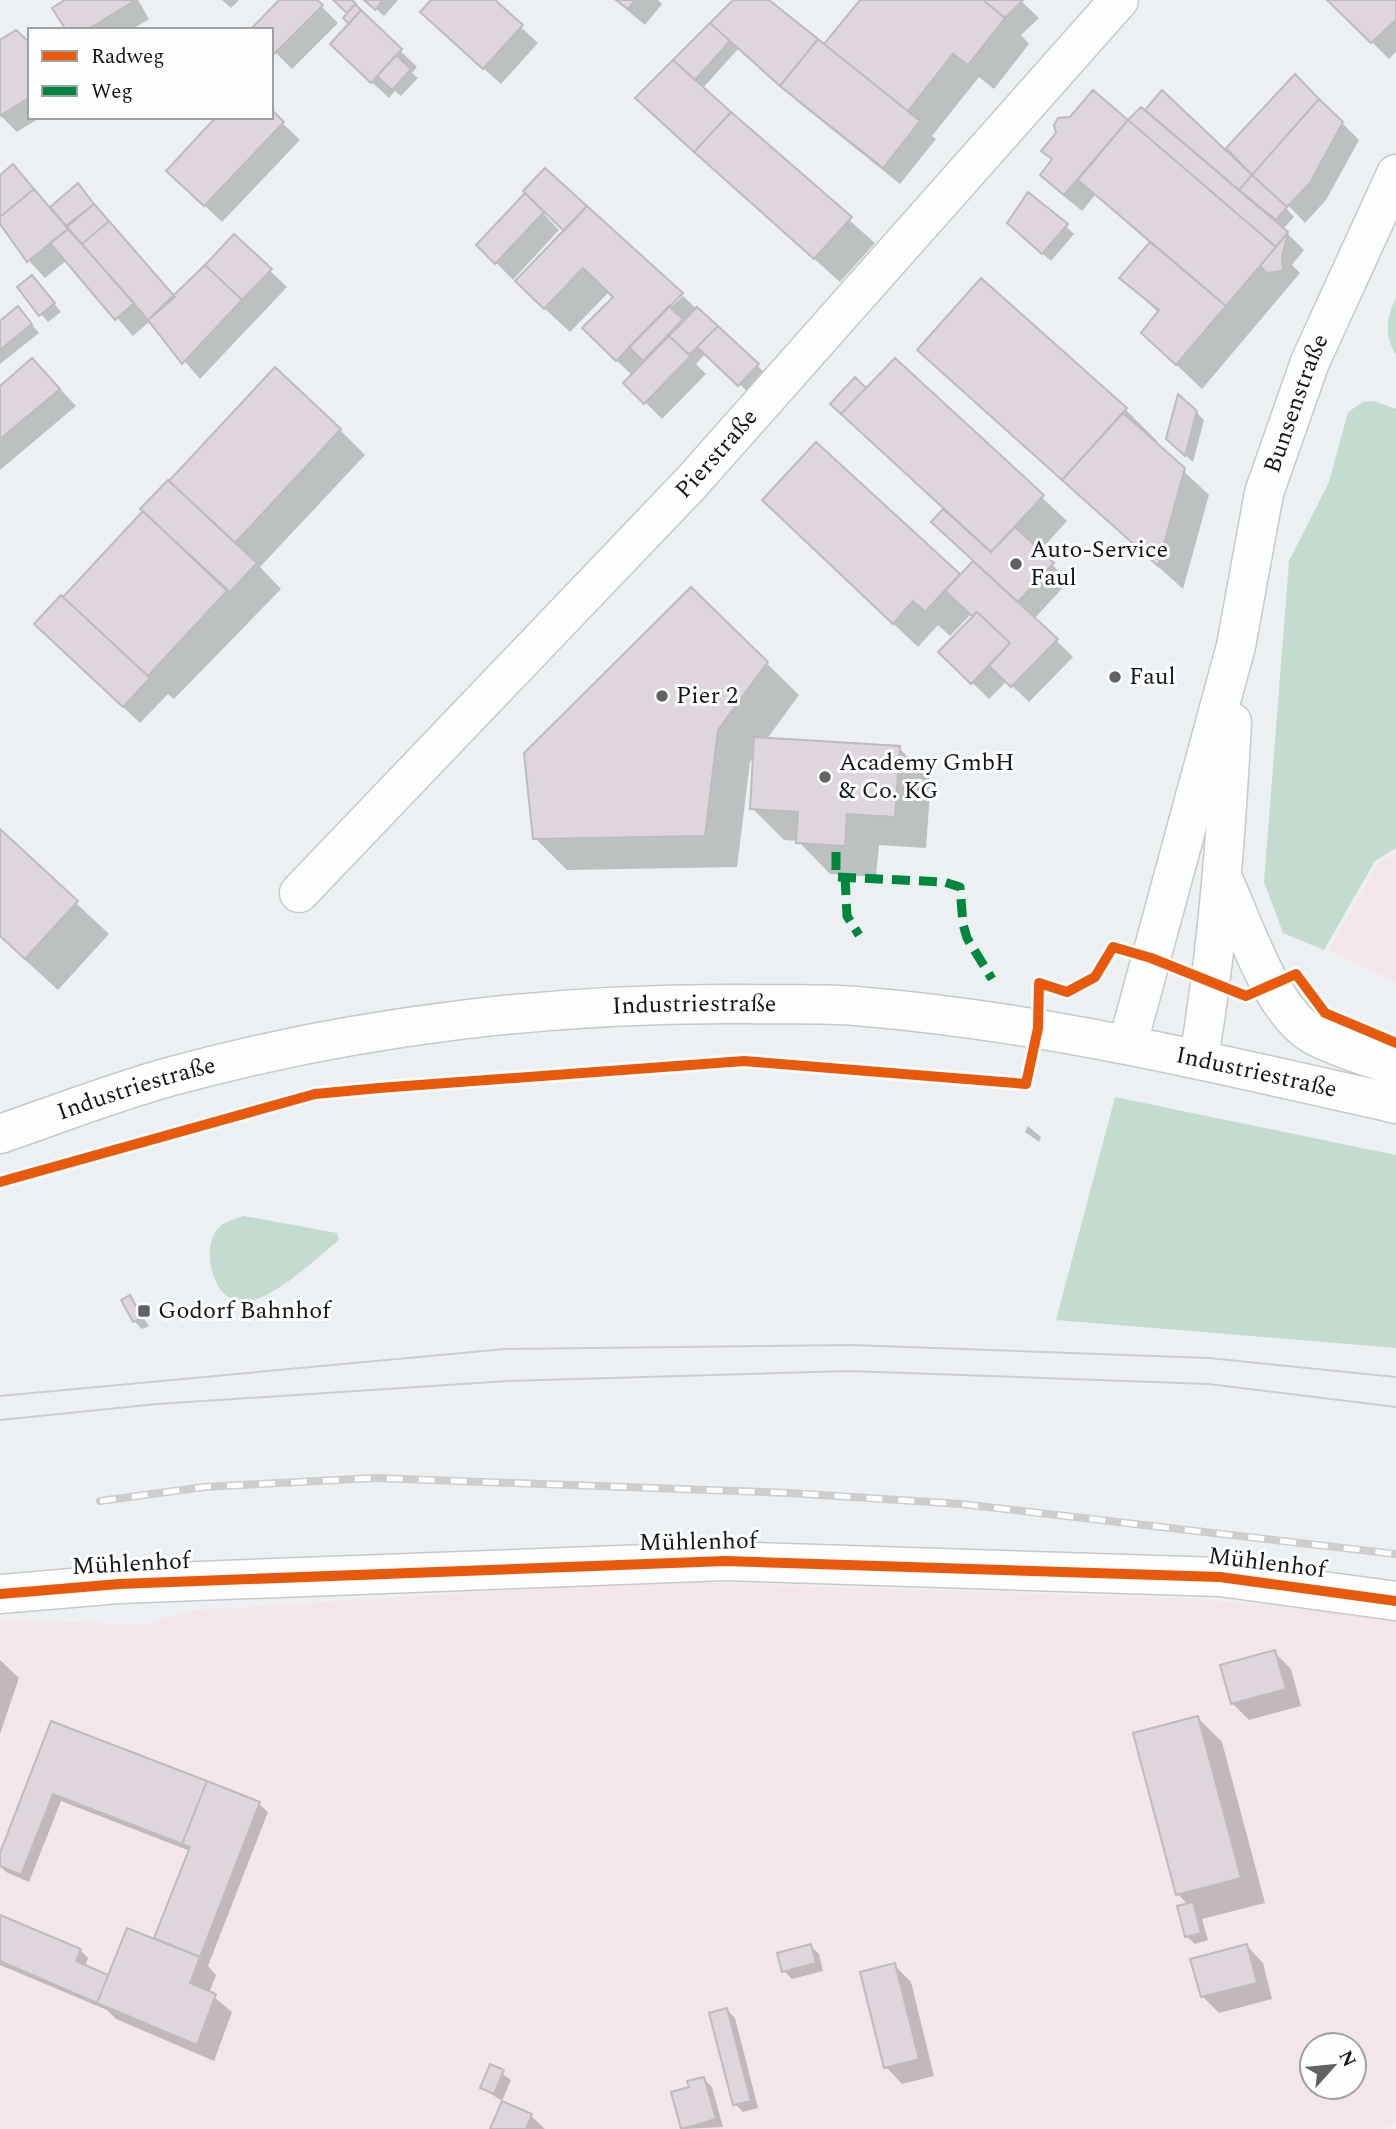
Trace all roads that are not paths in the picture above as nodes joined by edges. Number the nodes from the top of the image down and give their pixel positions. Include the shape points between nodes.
1 (1119, 0) edge
2 (1396, 174) edge
3 (1236, 646) junction
4 (1223, 879) junction
5 (299, 893) dead end
6 (1128, 1043) junction
7 (1199, 1057) junction
8 (1396, 1067) edge
9 (1396, 1104) edge
10 (0, 1134) edge
11 (0, 1594) edge
12 (1396, 1601) edge

1 - 5 main road, Pierstraße via 691,483
2 - 3 main road, Bunsenstraße via 1310,362 1265,493
3 - 4 main road, Bunsenstraße
3 - 6 main road, Bunsenstraße
4 - 7 main road, Bunsenstraße
4 - 8 main road, Bunsenstraße via 1272,986 1290,1014 1314,1035
6 - 7 main road, Industriestraße
6 - 10 main road, Industriestraße via 853,1006 648,1004 367,1033 175,1075
7 - 9 main road, Industriestraße
11 - 12 main road, Mühlenhof via 119,1584 725,1560 1220,1577

